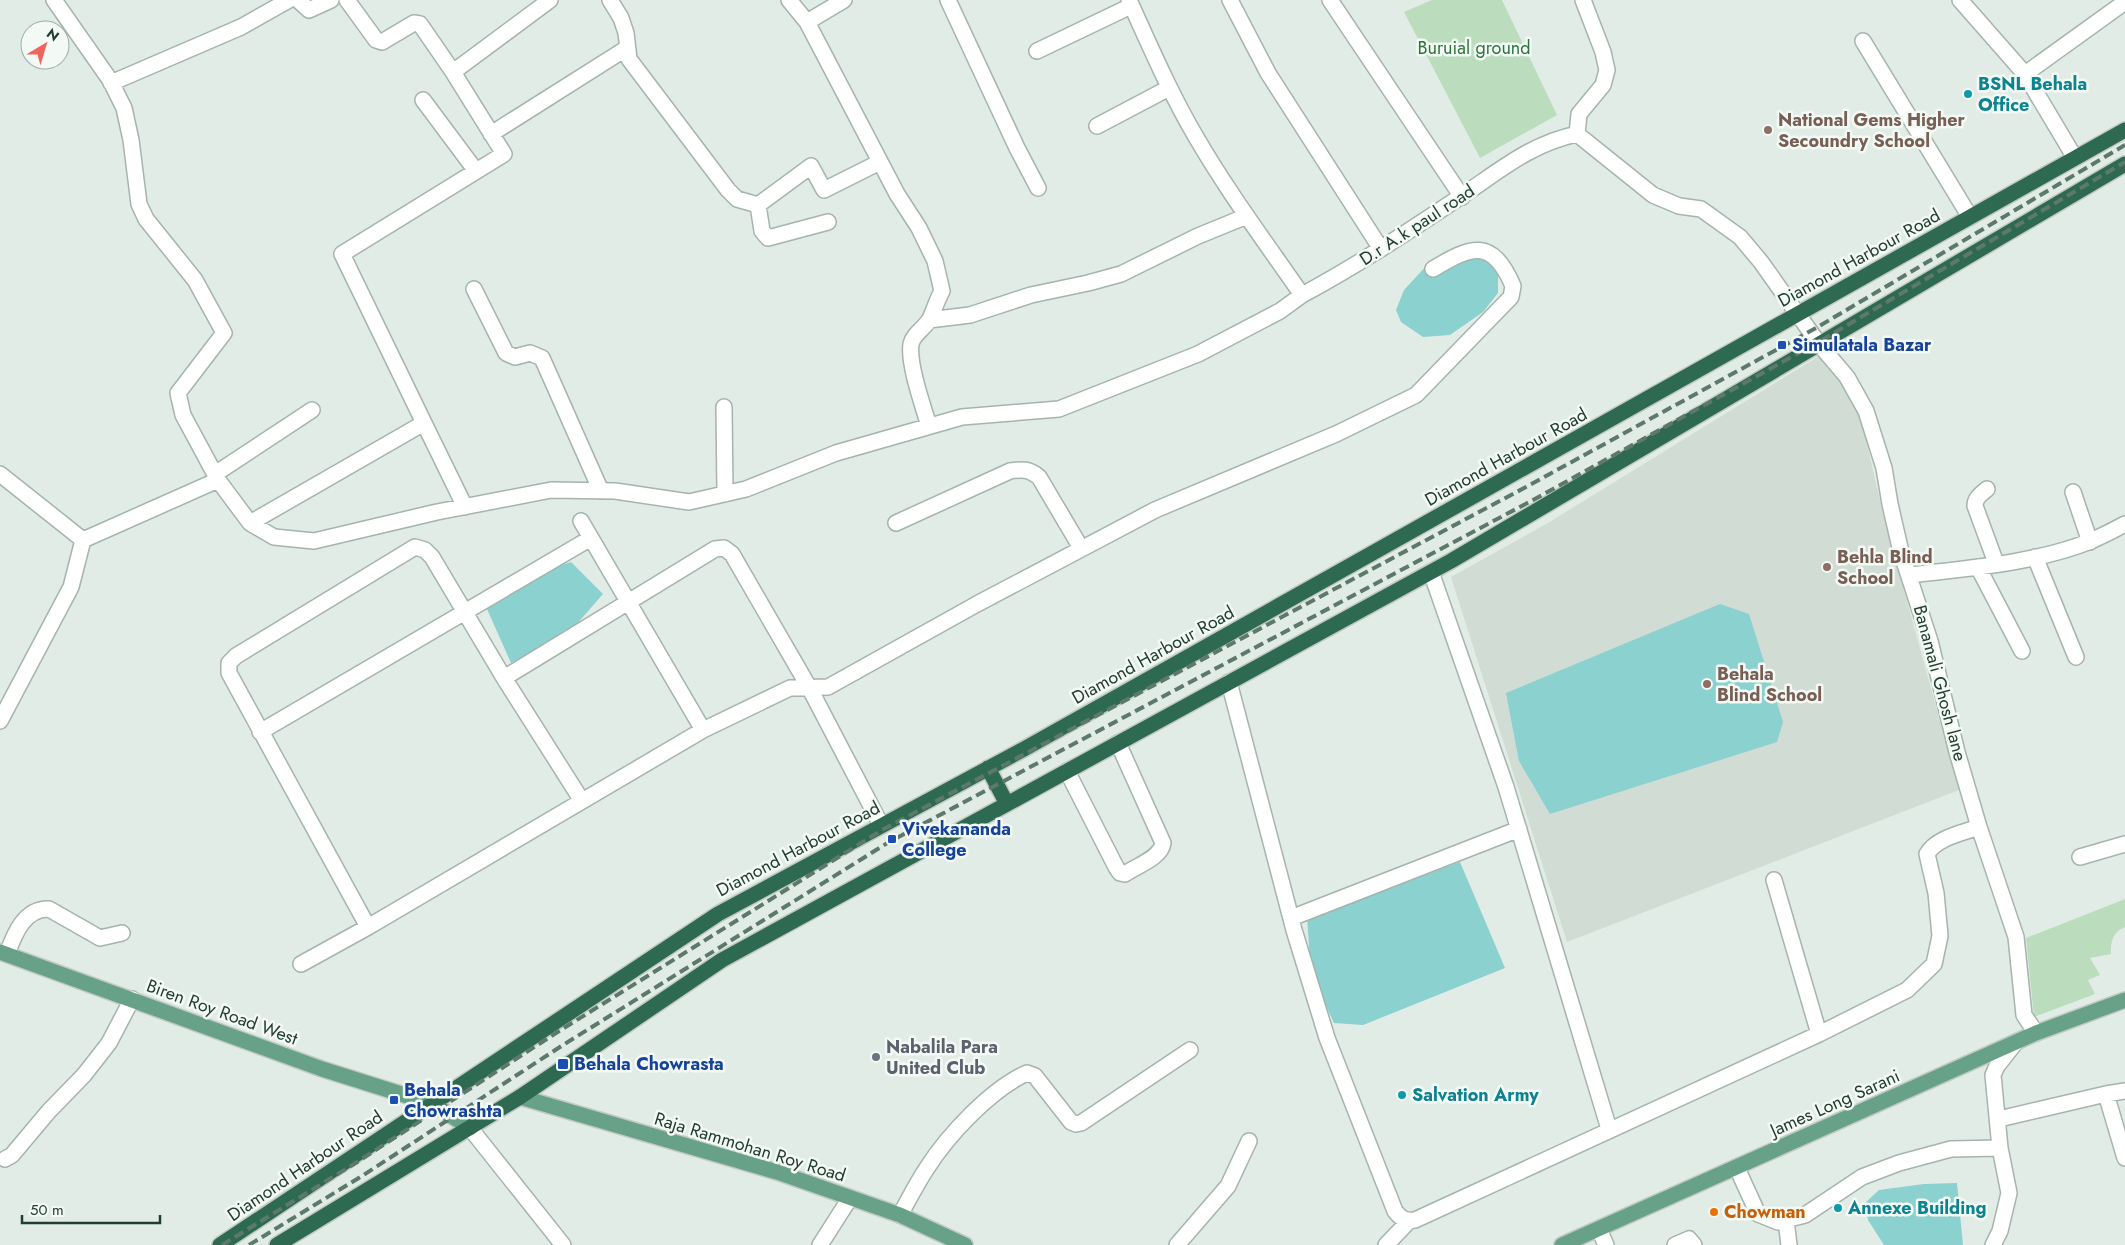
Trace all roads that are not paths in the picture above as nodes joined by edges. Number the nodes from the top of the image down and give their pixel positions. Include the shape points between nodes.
1 (54, 0) edge
2 (289, 0) edge
3 (298, 0) edge
4 (331, 0) edge
5 (347, 0) edge
6 (550, 0) edge
7 (610, 0) edge
8 (789, 0) edge
9 (844, 0) edge
10 (948, 0) edge
11 (1230, 0) edge
12 (1330, 0) edge
13 (1583, 0) edge
14 (1960, 0) edge
15 (2125, 2) edge
16 (1130, 3) edge
17 (807, 22) junction
18 (1863, 41) dead end
19 (627, 48) junction
20 (1037, 51) dead end
21 (454, 72) junction
22 (2025, 74) junction
23 (111, 83) junction
24 (1169, 88) junction
25 (423, 100) dead end
26 (1097, 126) dead end
27 (2125, 130) edge
28 (491, 134) junction
29 (1577, 134) junction
30 (2075, 158) junction
31 (880, 162) junction
32 (2125, 164) edge
33 (476, 171) junction
34 (1038, 188) dead end
35 (1462, 196) junction
36 (758, 205) junction
37 (1247, 216) junction
38 (1970, 217) junction
39 (828, 222) dead end
40 (1381, 249) junction
41 (1432, 269) dead end
42 (474, 289) dead end
43 (1302, 295) junction
44 (1798, 314) junction
45 (930, 320) junction
46 (1819, 344) junction
47 (724, 407) dead end
48 (312, 410) dead end
49 (424, 423) junction
50 (929, 426) junction
51 (0, 474) edge
52 (217, 477) junction
53 (1987, 489) dead end
54 (602, 491) junction
55 (2073, 492) dead end
56 (725, 494) junction
57 (465, 507) junction
58 (581, 521) dead end
59 (250, 523) junction
60 (896, 523) dead end
61 (2125, 524) edge
62 (591, 538) junction
63 (83, 540) junction
64 (2090, 542) junction
65 (1081, 548) junction
66 (2036, 557) junction
67 (1996, 564) junction
68 (1978, 568) junction
69 (1431, 572) junction
70 (1910, 575) junction
71 (628, 602) junction
72 (465, 612) junction
73 (2022, 651) dead end
74 (2076, 658) dead end
75 (504, 678) junction
76 (1229, 682) junction
77 (810, 689) junction
78 (0, 721) edge
79 (703, 730) junction
80 (260, 732) junction
81 (1118, 743) junction
82 (988, 768) junction
83 (1067, 771) junction
84 (582, 801) junction
85 (1007, 804) junction
86 (881, 825) junction
87 (1979, 827) junction
88 (1519, 829) junction
89 (2125, 844) edge
90 (2080, 857) dead end
91 (1774, 880) dead end
92 (1291, 918) junction
93 (368, 927) junction
94 (122, 933) dead end
95 (3, 953) edge
96 (301, 964) dead end
97 (132, 999) junction
98 (2125, 1000) edge
99 (2036, 1033) junction
100 (1819, 1034) junction
101 (2016, 1042) junction
102 (1190, 1050) dead end
103 (2125, 1091) edge
104 (2106, 1094) junction
105 (520, 1097) junction
106 (433, 1104) junction
107 (1999, 1119) junction
108 (470, 1128) junction
109 (1610, 1129) junction
110 (1249, 1141) dead end
111 (2000, 1148) junction
112 (2125, 1158) edge
113 (5, 1159) dead end
114 (1737, 1168) junction
115 (850, 1198) junction
116 (900, 1215) junction
117 (1786, 1220) junction
118 (1409, 1221) junction
119 (1599, 1229) junction
120 (239, 1240) edge
121 (220, 1245) edge
122 (277, 1245) edge
123 (563, 1245) edge
124 (820, 1245) edge
125 (965, 1245) edge
126 (1177, 1245) edge
127 (1386, 1245) edge
128 (1562, 1245) edge
129 (1606, 1245) edge
130 (1675, 1245) edge
131 (1694, 1245) edge
132 (1789, 1245) edge
133 (1993, 1245) edge

1 - 23 street
2 - 23 street via 241,27
3 - 4 street via 309,10
5 - 21 street via 376,40 382,42 414,23 420,24
6 - 21 street
7 - 19 street via 621,18
8 - 17 street
9 - 17 street
10 - 34 street
11 - 40 street via 1268,74
12 - 35 street
13 - 29 street via 1607,70 1603,85 1579,114
14 - 22 street
15 - 22 street
16 - 20 street
16 - 24 street
17 - 31 street
18 - 38 street
19 - 28 street
19 - 36 street via 629,59 728,190 737,199
21 - 28 street
22 - 30 street
23 - 52 street via 124,108 139,204 146,219 195,280 224,333 178,393 183,415
24 - 26 street
24 - 37 street
25 - 33 street
27 - 30 highway, Diamond Harbour Road
28 - 33 street via 504,154
29 - 35 street, D.r A.k paul road via 1530,150
29 - 44 street via 1653,195 1679,206 1701,209 1740,237
30 - 38 highway, Diamond Harbour Road
31 - 36 street via 824,190 811,166
31 - 45 street via 935,261 942,291
32 - 46 highway
33 - 49 street via 342,254
35 - 40 street, D.r A.k paul road
36 - 39 street via 762,231 768,238
37 - 43 street
37 - 45 street via 1121,274 1031,295 970,315
38 - 44 highway, Diamond Harbour Road
40 - 43 street, D.r A.k paul road
41 - 65 street via 1459,253 1489,252 1502,264 1513,286 1510,297 1416,395 1336,434 1156,510
42 - 54 street via 506,353 515,357 530,353 542,358
43 - 50 street, D.r A.k paul road via 1280,311 1198,354 1060,409 962,417
44 - 46 street, Banamali Ghosh lane
44 - 82 highway, Diamond Harbour Road
45 - 50 street via 912,342 911,351
46 - 69 highway
46 - 70 street, Banamali Ghosh lane via 1847,377 1866,411 1884,468 1901,552
47 - 56 street
48 - 52 street
49 - 57 street
49 - 59 street
50 - 56 street, D.r A.k paul road via 836,453 746,489
51 - 63 street
52 - 59 street
52 - 63 street
53 - 67 street via 1974,506
54 - 56 street, D.r A.k paul road via 689,502
54 - 57 street, D.r A.k paul road via 551,490
55 - 64 street
57 - 59 street, D.r A.k paul road via 314,541 274,537
58 - 62 street
60 - 65 street via 1010,471 1022,469 1039,477
61 - 64 street
62 - 71 street
62 - 72 street
63 - 78 street via 71,587
64 - 66 street
65 - 77 street via 828,688
66 - 67 street
66 - 74 street
67 - 68 street
68 - 70 street
68 - 73 street
69 - 76 highway
69 - 88 street
70 - 87 street, Banamali Ghosh lane
71 - 75 street
71 - 77 street via 715,549 724,548 732,554
71 - 79 street
72 - 75 street
72 - 80 street
72 - 80 street via 432,556 415,547 229,662 229,673
75 - 84 street
76 - 81 highway
76 - 92 street
77 - 79 street via 790,688
77 - 86 street
79 - 84 street
80 - 93 street
81 - 83 highway
81 - 83 street via 1162,843 1157,854 1125,874 1116,867
82 - 85 highway
82 - 86 highway, Diamond Harbour Road
83 - 85 highway
84 - 93 street
85 - 105 highway via 722,960
86 - 106 highway, Diamond Harbour Road via 718,914
87 - 99 street, Banamali Ghosh lane via 2016,937 2024,1015
87 - 100 street via 1939,842 1927,854 1936,893 1940,936 1934,964 1907,990
88 - 92 street
88 - 109 street
89 - 90 street
91 - 100 street
92 - 118 street via 1327,1038 1395,1211 1400,1218
93 - 96 street
94 - 95 street via 100,938 49,909 41,909 32,912 23,922
95 - 97 main road, Biren Roy Road West
97 - 106 main road, Biren Roy Road West via 322,1069
97 - 113 street via 109,1044 12,1155
98 - 99 main road, James Long Sarani
99 - 101 main road, James Long Sarani
100 - 109 street
101 - 107 street via 1993,1075
101 - 114 main road, James Long Sarani
102 - 116 street via 1081,1124 1071,1122 1036,1076 1027,1073 1019,1077 967,1119 928,1167
103 - 104 street
104 - 107 street
104 - 112 street
105 - 108 highway
105 - 115 main road, Raja Rammohan Roy Road via 776,1172
106 - 108 main road, Biren Roy Road West
106 - 120 highway, Diamond Harbour Road
107 - 111 street
108 - 122 highway
108 - 123 street
109 - 118 street
110 - 126 street via 1228,1186
111 - 117 street via 1951,1149 1899,1162 1862,1177 1805,1216
111 - 133 street via 2008,1193 2000,1231
114 - 117 street via 1758,1214 1778,1222
114 - 119 main road, James Long Sarani
115 - 116 main road, Raja Rammohan Roy Road
115 - 124 street
116 - 125 main road, Raja Rammohan Roy Road
117 - 132 street
118 - 127 street
119 - 128 main road, James Long Sarani
119 - 129 street
120 - 121 highway, Diamond Harbour Road
130 - 131 street via 1689,1239

